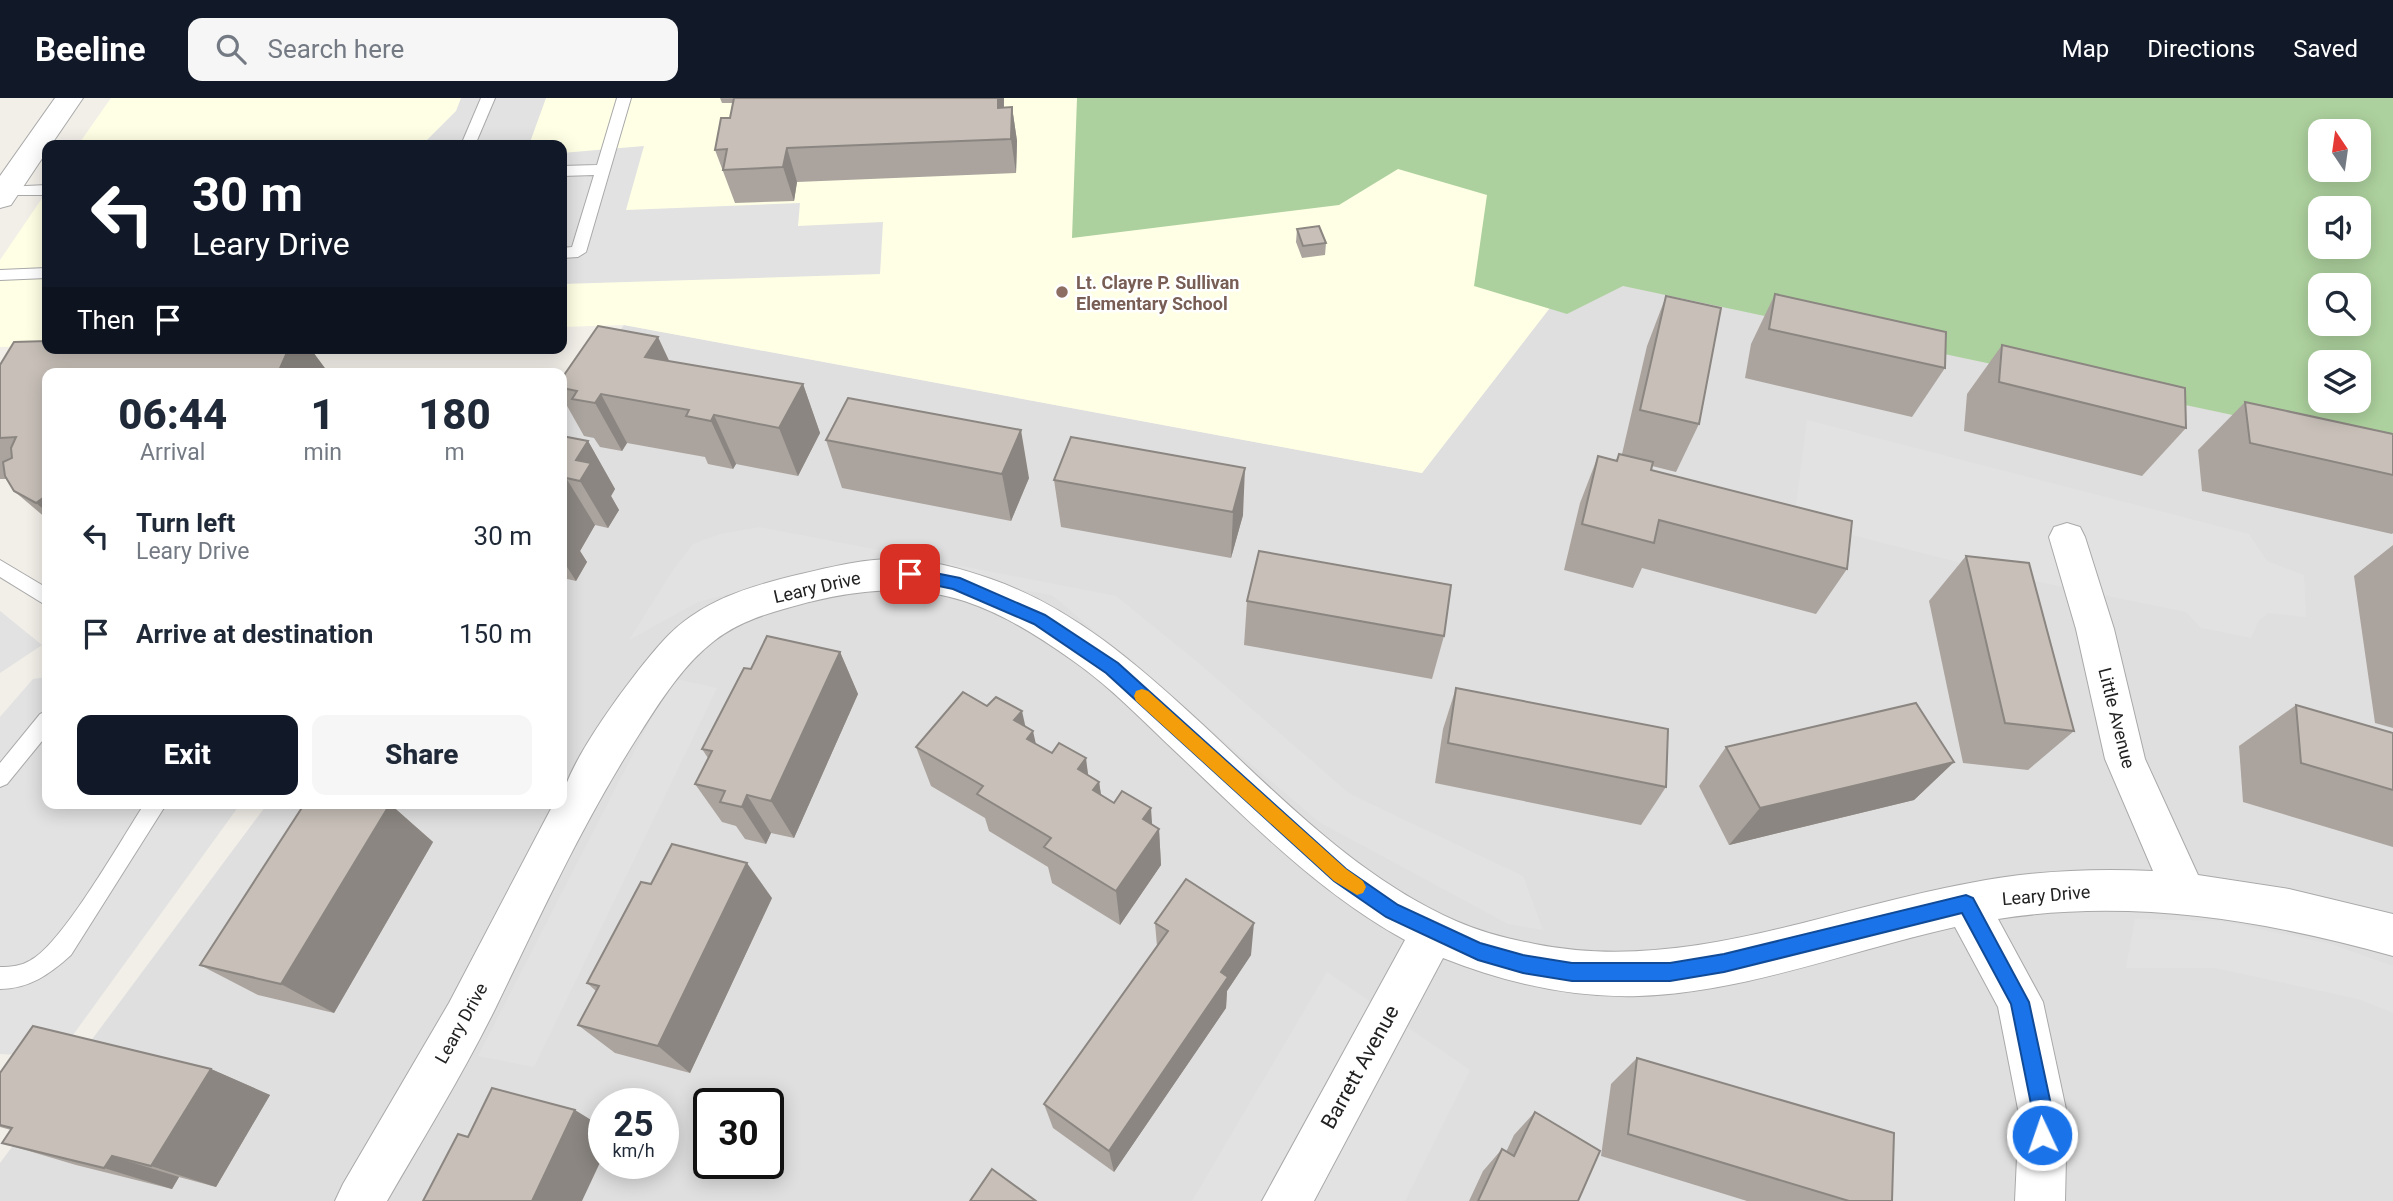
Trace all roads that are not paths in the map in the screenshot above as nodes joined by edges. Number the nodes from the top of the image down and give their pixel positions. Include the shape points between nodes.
1 (69, 98) edge
2 (488, 98) edge
3 (624, 98) edge
4 (470, 140) edge
5 (603, 170) junction
6 (567, 172) edge
7 (42, 191) edge
8 (2, 195) edge
9 (567, 253) edge
10 (42, 273) edge
11 (0, 275) edge
12 (2067, 537) dead end
13 (0, 567) edge
14 (42, 595) edge
15 (42, 726) edge
16 (0, 778) edge
17 (153, 809) edge
18 (2184, 893) junction
19 (1966, 904) junction
20 (1433, 933) junction
21 (2393, 935) edge
22 (0, 978) edge
23 (360, 1201) edge
24 (1287, 1201) edge
25 (2040, 1201) edge

1 - 8 street
2 - 4 lane
3 - 5 lane
5 - 6 lane
5 - 9 lane via 578,252
7 - 8 lane
10 - 11 lane
12 - 18 street, Little Avenue via 2095,629 2125,760
13 - 14 lane
15 - 16 lane
17 - 22 lane via 62,947 41,967 15,978
18 - 19 street, Leary Drive via 2065,890
18 - 21 street, Leary Drive via 2245,900
19 - 20 street, Leary Drive via 1670,972 1572,972 1523,964
19 - 25 street via 2020,1002 2043,1114
20 - 23 street, Leary Drive via 1340,875 1112,668 1040,620 955,583 910,574 874,575 800,589 734,610 704,626 673,654 653,681 570,810 474,1002
20 - 24 street, Barrett Avenue

